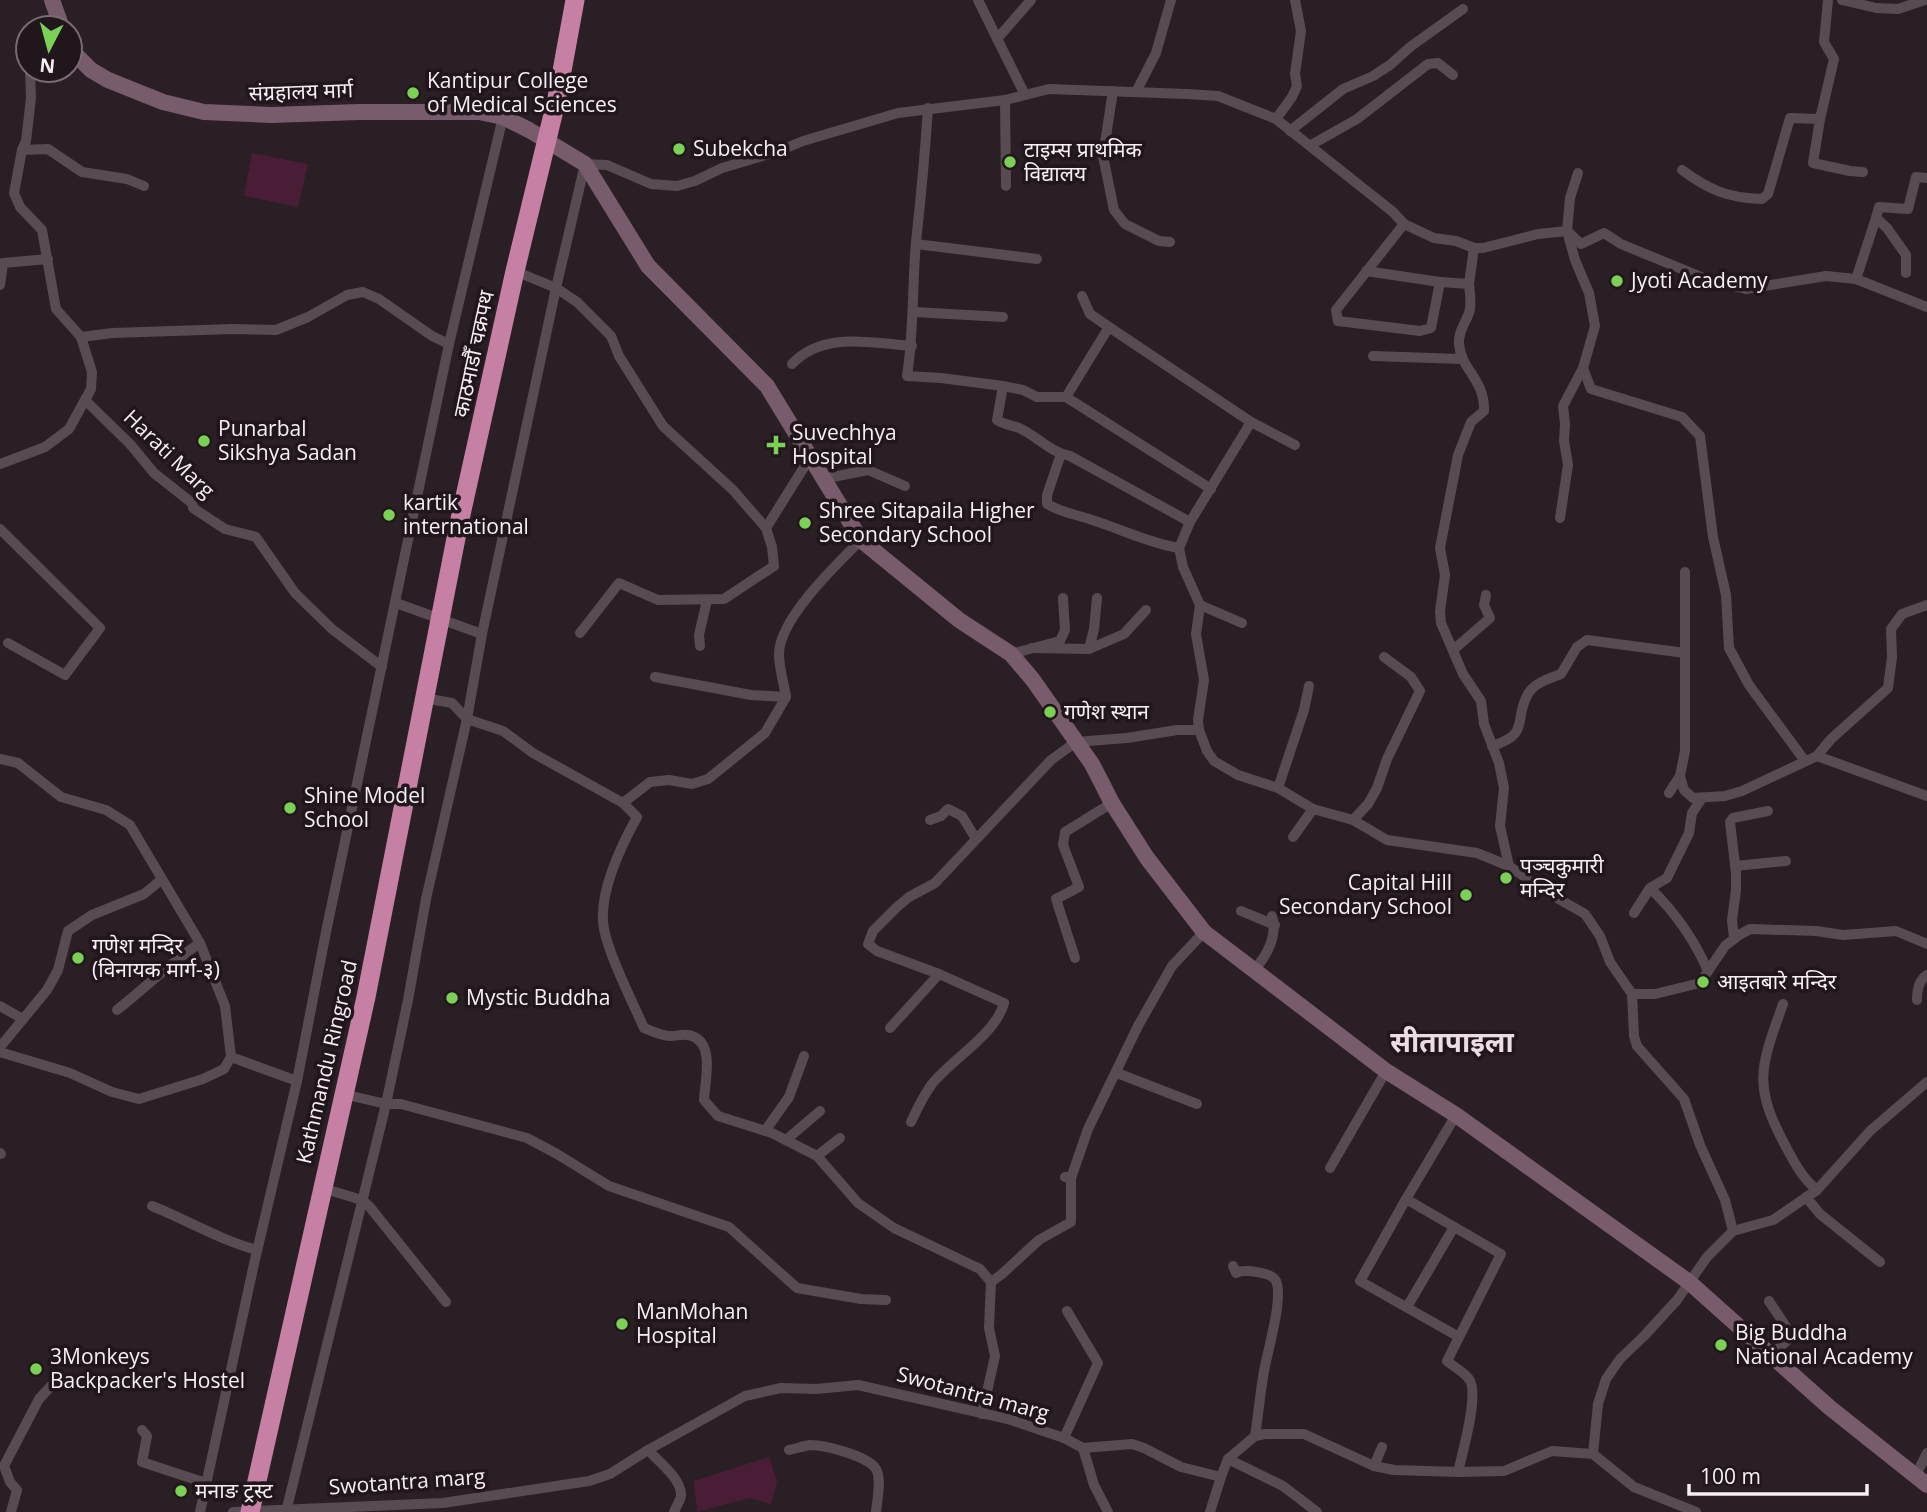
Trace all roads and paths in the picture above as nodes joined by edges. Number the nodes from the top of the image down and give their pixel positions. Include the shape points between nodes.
1 (575, 0) edge
2 (978, 0) edge
3 (1031, 0) edge
4 (1171, 0) edge
5 (1295, 0) edge
6 (1828, 0) edge
7 (1842, 0) edge
8 (1926, 0) edge
9 (1463, 9) dead end
10 (998, 39) junction
11 (84, 63) edge
12 (1453, 75) dead end
13 (30, 84) edge
14 (1113, 91) junction
15 (1136, 92) junction
16 (1025, 96) junction
17 (1005, 100) junction
18 (928, 108) junction
19 (503, 117) junction
20 (1276, 119) junction
21 (1820, 119) junction
22 (1290, 131) junction
23 (547, 141) junction
24 (1311, 145) junction
25 (22, 150) junction
26 (585, 164) junction
27 (1682, 170) dead end
28 (1863, 172) dead end
29 (1578, 173) dead end
30 (1927, 178) edge
31 (144, 186) dead end
32 (1006, 186) dead end
33 (1876, 218) junction
34 (1404, 224) junction
35 (1567, 232) junction
36 (1170, 242) dead end
37 (916, 244) junction
38 (1474, 248) junction
39 (48, 259) junction
40 (1037, 259) dead end
41 (515, 271) junction
42 (1366, 271) junction
43 (1906, 273) dead end
44 (1856, 279) junction
45 (1440, 282) junction
46 (0, 285) edge
47 (1469, 285) junction
48 (556, 288) junction
49 (1082, 296) dead end
50 (1927, 307) edge
51 (914, 312) junction
52 (1003, 317) dead end
53 (1109, 327) junction
54 (81, 337) junction
55 (449, 344) junction
56 (912, 346) junction
57 (1373, 356) dead end
58 (1461, 359) junction
59 (792, 364) dead end
60 (1583, 368) junction
61 (1003, 386) junction
62 (1066, 397) junction
63 (85, 400) junction
64 (1251, 422) junction
65 (1295, 444) dead end
66 (1061, 454) junction
67 (811, 456) junction
68 (0, 464) edge
69 (823, 479) junction
70 (905, 486) dead end
71 (1211, 489) junction
72 (1560, 518) dead end
73 (1190, 523) junction
74 (766, 528) junction
75 (0, 529) edge
76 (861, 540) junction
77 (1179, 548) junction
78 (1685, 572) dead end
79 (1486, 595) dead end
80 (1063, 598) dead end
81 (1097, 598) dead end
82 (707, 600) junction
83 (396, 603) junction
84 (1199, 605) junction
85 (1927, 605) edge
86 (1146, 610) dead end
87 (441, 620) junction
88 (1242, 623) dead end
89 (580, 633) dead end
90 (482, 634) junction
91 (8, 643) dead end
92 (700, 646) dead end
93 (1032, 648) junction
94 (1089, 649) junction
95 (1453, 650) junction
96 (1685, 653) junction
97 (1011, 654) junction
98 (1384, 657) dead end
99 (382, 667) junction
100 (655, 677) dead end
101 (1309, 686) dead end
102 (424, 698) junction
103 (786, 698) junction
104 (467, 719) junction
105 (1199, 730) junction
106 (1076, 742) junction
107 (1492, 746) junction
108 (1817, 755) junction
109 (0, 759) edge
110 (1805, 761) junction
111 (1680, 776) junction
112 (1278, 788) junction
113 (1669, 793) dead end
114 (1927, 796) edge
115 (1702, 798) junction
116 (623, 803) junction
117 (1112, 803) junction
118 (1314, 809) junction
119 (1768, 811) dead end
120 (930, 820) dead end
121 (1353, 820) junction
122 (1293, 837) dead end
123 (976, 839) junction
124 (1786, 861) dead end
125 (1509, 866) junction
126 (1735, 866) junction
127 (161, 880) junction
128 (1241, 911) dead end
129 (1204, 932) junction
130 (1734, 938) junction
131 (200, 943) junction
132 (1927, 944) edge
133 (1075, 958) dead end
134 (1254, 970) junction
135 (1708, 971) junction
136 (939, 974) junction
137 (1927, 975) edge
138 (1632, 994) junction
139 (1917, 1000) dead end
140 (1783, 1004) dead end
141 (0, 1006) edge
142 (117, 1010) dead end
143 (23, 1019) junction
144 (890, 1028) dead end
145 (0, 1049) edge
146 (804, 1056) dead end
147 (231, 1057) junction
148 (1386, 1071) junction
149 (1117, 1073) junction
150 (297, 1080) junction
151 (1927, 1082) edge
152 (343, 1094) junction
153 (386, 1104) junction
154 (1197, 1104) dead end
155 (820, 1111) dead end
156 (1457, 1115) junction
157 (911, 1122) dead end
158 (765, 1130) junction
159 (840, 1138) dead end
160 (786, 1140) junction
161 (817, 1156) junction
162 (1330, 1168) dead end
163 (322, 1188) junction
164 (1817, 1189) junction
165 (1806, 1197) junction
166 (1406, 1199) junction
167 (362, 1200) junction
168 (152, 1206) dead end
169 (1454, 1227) junction
170 (1733, 1231) junction
171 (257, 1250) junction
172 (1880, 1262) dead end
173 (1234, 1266) dead end
174 (991, 1282) junction
175 (1689, 1282) junction
176 (887, 1300) dead end
177 (1769, 1301) dead end
178 (446, 1302) dead end
179 (1407, 1307) junction
180 (1067, 1311) dead end
181 (1460, 1337) junction
182 (1770, 1356) junction
183 (51, 1386) dead end
184 (982, 1414) junction
185 (142, 1430) dead end
186 (1255, 1436) junction
187 (1064, 1438) junction
188 (1382, 1447) dead end
189 (1083, 1448) junction
190 (648, 1450) junction
191 (789, 1450) dead end
192 (1927, 1453) edge
193 (1593, 1454) junction
194 (1228, 1460) junction
195 (1374, 1466) junction
196 (1458, 1472) junction
197 (1221, 1477) junction
198 (1922, 1480) edge
199 (206, 1483) junction
200 (286, 1511) edge
201 (11, 1512) edge
202 (200, 1512) edge
203 (244, 1512) edge
204 (674, 1512) edge
205 (876, 1512) edge
206 (1108, 1512) edge
207 (1210, 1512) edge
208 (1317, 1512) edge
209 (1696, 1512) edge

1 - 23 highway, काठमाडाैँ चक्रपथ
2 - 10 street
3 - 10 street
4 - 15 street via 1156,53
5 - 20 street via 1301,31 1297,86
6 - 21 street via 1824,42 1834,59
7 - 8 street via 1898,9
9 - 22 street via 1390,65 1343,89
10 - 16 street
11 - 19 main road, संग्रहालय मार्ग via 108,80 204,112 479,112
12 - 24 street via 1438,63 1428,64 1357,119
13 - 25 street
14 - 15 street
14 - 16 street via 1049,89
14 - 36 street via 1102,156 1114,210 1125,224
15 - 20 street via 1218,96
16 - 17 street
17 - 18 street
17 - 32 street
18 - 26 street via 803,141 677,186 651,184 607,165
18 - 37 street
19 - 23 main road, संग्रहालय मार्ग
19 - 55 street
20 - 22 street
21 - 27 street via 1790,118 1768,194 1762,200 1707,188
21 - 28 street via 1813,163
22 - 24 street
23 - 26 main road, संग्रहालय मार्ग
23 - 41 highway, काठमाडाैँ चक्रपथ
24 - 34 street
25 - 31 street via 48,149 82,172
25 - 39 street via 14,193 42,230
26 - 48 street
26 - 67 main road via 649,266 767,386
29 - 35 street
30 - 33 street via 1916,177 1908,209 1879,207
33 - 43 street via 1906,255
33 - 44 street
34 - 38 street via 1434,238
34 - 42 street
35 - 38 street
35 - 44 street via 1581,244 1604,233 1711,281 1746,289 1826,276
35 - 60 street via 1589,293 1595,326
37 - 40 street
37 - 51 street
38 - 47 street
39 - 46 street via 3,264
39 - 54 street via 56,309
41 - 48 street
41 - 87 highway, काठमाडाैँ चक्रपथ
42 - 45 street
42 - 45 street via 1336,310 1338,321 1420,331 1431,328
44 - 50 street
45 - 47 street
47 - 58 street via 1470,306 1458,341
48 - 74 street via 611,335 663,426 733,490
48 - 90 street
49 - 53 street via 1090,314
51 - 52 street
51 - 56 street
53 - 62 street
53 - 64 street
54 - 55 street via 276,330 363,292
54 - 63 street via 92,372
55 - 83 street
56 - 59 street via 846,341 822,345
56 - 61 street via 907,376
57 - 58 street
58 - 95 street via 1485,398 1484,411 1471,422 1458,455 1440,548 1445,575 1441,622
60 - 72 street via 1563,406 1568,466
60 - 110 street via 1591,389 1682,417 1700,436 1726,595 1729,648 1749,685
61 - 62 street via 1037,397
61 - 66 street via 998,420
62 - 71 street
63 - 68 street via 69,429 45,447
63 - 99 street, Harati Marg via 193,508 225,529 256,537 295,593
64 - 65 street
64 - 71 street
66 - 73 street
66 - 77 street via 1047,504
67 - 69 main road
67 - 74 street
69 - 70 street via 869,470
69 - 76 main road
71 - 73 street
73 - 77 street
74 - 82 street via 774,566 724,599
75 - 91 street via 100,628 65,675
76 - 97 main road via 959,620
76 - 103 street via 790,619 779,652
77 - 84 street
78 - 96 street
79 - 95 street via 1484,605 1490,618
80 - 93 street via 1065,629 1060,641
81 - 94 street
82 - 89 street via 658,600 619,583
82 - 92 street
83 - 87 street
83 - 99 street
84 - 88 street
84 - 105 street via 1196,634 1204,680
85 - 108 street via 1902,614 1891,629 1888,688
86 - 94 street via 1124,634
87 - 90 street
87 - 102 highway, Kathmandu Ringroad
90 - 104 street
93 - 94 street
93 - 97 street
95 - 107 street via 1481,701
96 - 107 street via 1587,640 1577,647 1561,674 1528,692 1516,733
96 - 111 street via 1685,751
97 - 106 main road
98 - 121 street via 1411,677 1420,691 1377,788
99 - 150 street
100 - 103 street
101 - 112 street
102 - 104 street via 452,703
102 - 152 highway, Kathmandu Ringroad
103 - 116 street via 765,733 708,779 692,784 650,782
104 - 116 street via 503,731
104 - 153 street
105 - 106 street
105 - 112 street via 1214,761 1238,775
106 - 117 main road
106 - 123 street via 1051,760
107 - 125 street via 1504,788 1500,827
108 - 110 street
108 - 114 street
109 - 127 street via 18,763 61,797 106,810 130,825
110 - 115 street via 1742,791
111 - 113 street
111 - 115 street via 1684,789 1693,798
112 - 118 street
115 - 135 street via 1667,878 1650,888 1679,919
116 - 158 street via 637,817 609,882 603,920 644,1028 703,1042 704,1100 718,1116
117 - 129 main road
117 - 133 street via 1065,832 1063,845 1079,887 1056,899
118 - 121 street
118 - 122 street
119 - 126 street via 1730,822
120 - 123 street via 948,809 962,816
121 - 125 street via 1387,840 1477,853
123 - 136 street via 935,883 897,907 869,941 877,951
124 - 126 street
125 - 138 street via 1585,914
126 - 130 street
127 - 131 street
127 - 143 street via 144,894 92,915 68,931 58,970
128 - 134 street via 1273,920 1265,958
129 - 134 main road
129 - 149 street via 1171,966
130 - 132 street via 1750,929 1816,930 1843,936 1896,931
130 - 135 street
131 - 142 street
131 - 147 street via 225,1006
134 - 148 main road
135 - 138 street via 1700,983 1655,994
136 - 144 street
136 - 157 street via 1004,1003 992,1024 933,1083
137 - 139 street via 1917,990
138 - 170 street via 1637,1046 1684,1098
140 - 164 street via 1765,1057 1764,1096 1774,1126 1796,1165
141 - 143 street
143 - 145 street
145 - 147 street via 139,1099 203,1079 224,1069
146 - 158 street via 789,1097
147 - 150 street
148 - 156 main road
148 - 162 street
149 - 154 street
149 - 174 street via 1068,1177 1071,1222 1039,1240
150 - 171 street
151 - 164 street via 1870,1131
152 - 153 street
152 - 163 highway, Kathmandu Ringroad
153 - 167 street
153 - 176 street via 401,1104 527,1138 609,1186 729,1227 797,1288
155 - 160 street
156 - 166 street
156 - 175 main road
158 - 160 street
159 - 161 street
160 - 161 street
161 - 174 street via 858,1203 894,1228 980,1269
163 - 167 street
163 - 203 highway, Kathmandu Ringroad
164 - 165 street
165 - 170 street via 1773,1220
165 - 172 street via 1820,1214
166 - 169 street
166 - 179 street via 1360,1280
167 - 178 street
167 - 200 street
168 - 171 street
169 - 179 street
169 - 181 street via 1501,1254
170 - 175 street
171 - 199 street
173 - 186 street via 1236,1273 1262,1272 1277,1282
174 - 184 street via 989,1328 995,1356
175 - 182 main road
175 - 193 street via 1606,1379 1598,1404
177 - 182 street via 1792,1336
179 - 181 street
180 - 187 street via 1098,1363
181 - 196 street via 1447,1361 1471,1380 1473,1394
182 - 198 main road
183 - 201 street via 39,1399 4,1466 17,1490
184 - 187 street, Swotantra marg
184 - 190 street, Swotantra marg via 858,1385 780,1388 745,1396
185 - 199 street via 147,1436 142,1462
186 - 194 street
186 - 195 street via 1304,1434
187 - 189 street, Swotantra marg
188 - 195 street
189 - 197 street via 1132,1444 1181,1467
189 - 206 street
190 - 200 street, Swotantra marg via 610,1474 589,1480 443,1503
190 - 204 street via 680,1489
191 - 205 street via 810,1446 870,1463 877,1470
192 - 198 street
193 - 196 street via 1552,1451 1504,1471
193 - 209 street via 1634,1487
194 - 197 street
194 - 208 street via 1283,1486
195 - 196 street
197 - 207 street
199 - 202 street
200 - 203 street, Swotantra marg

